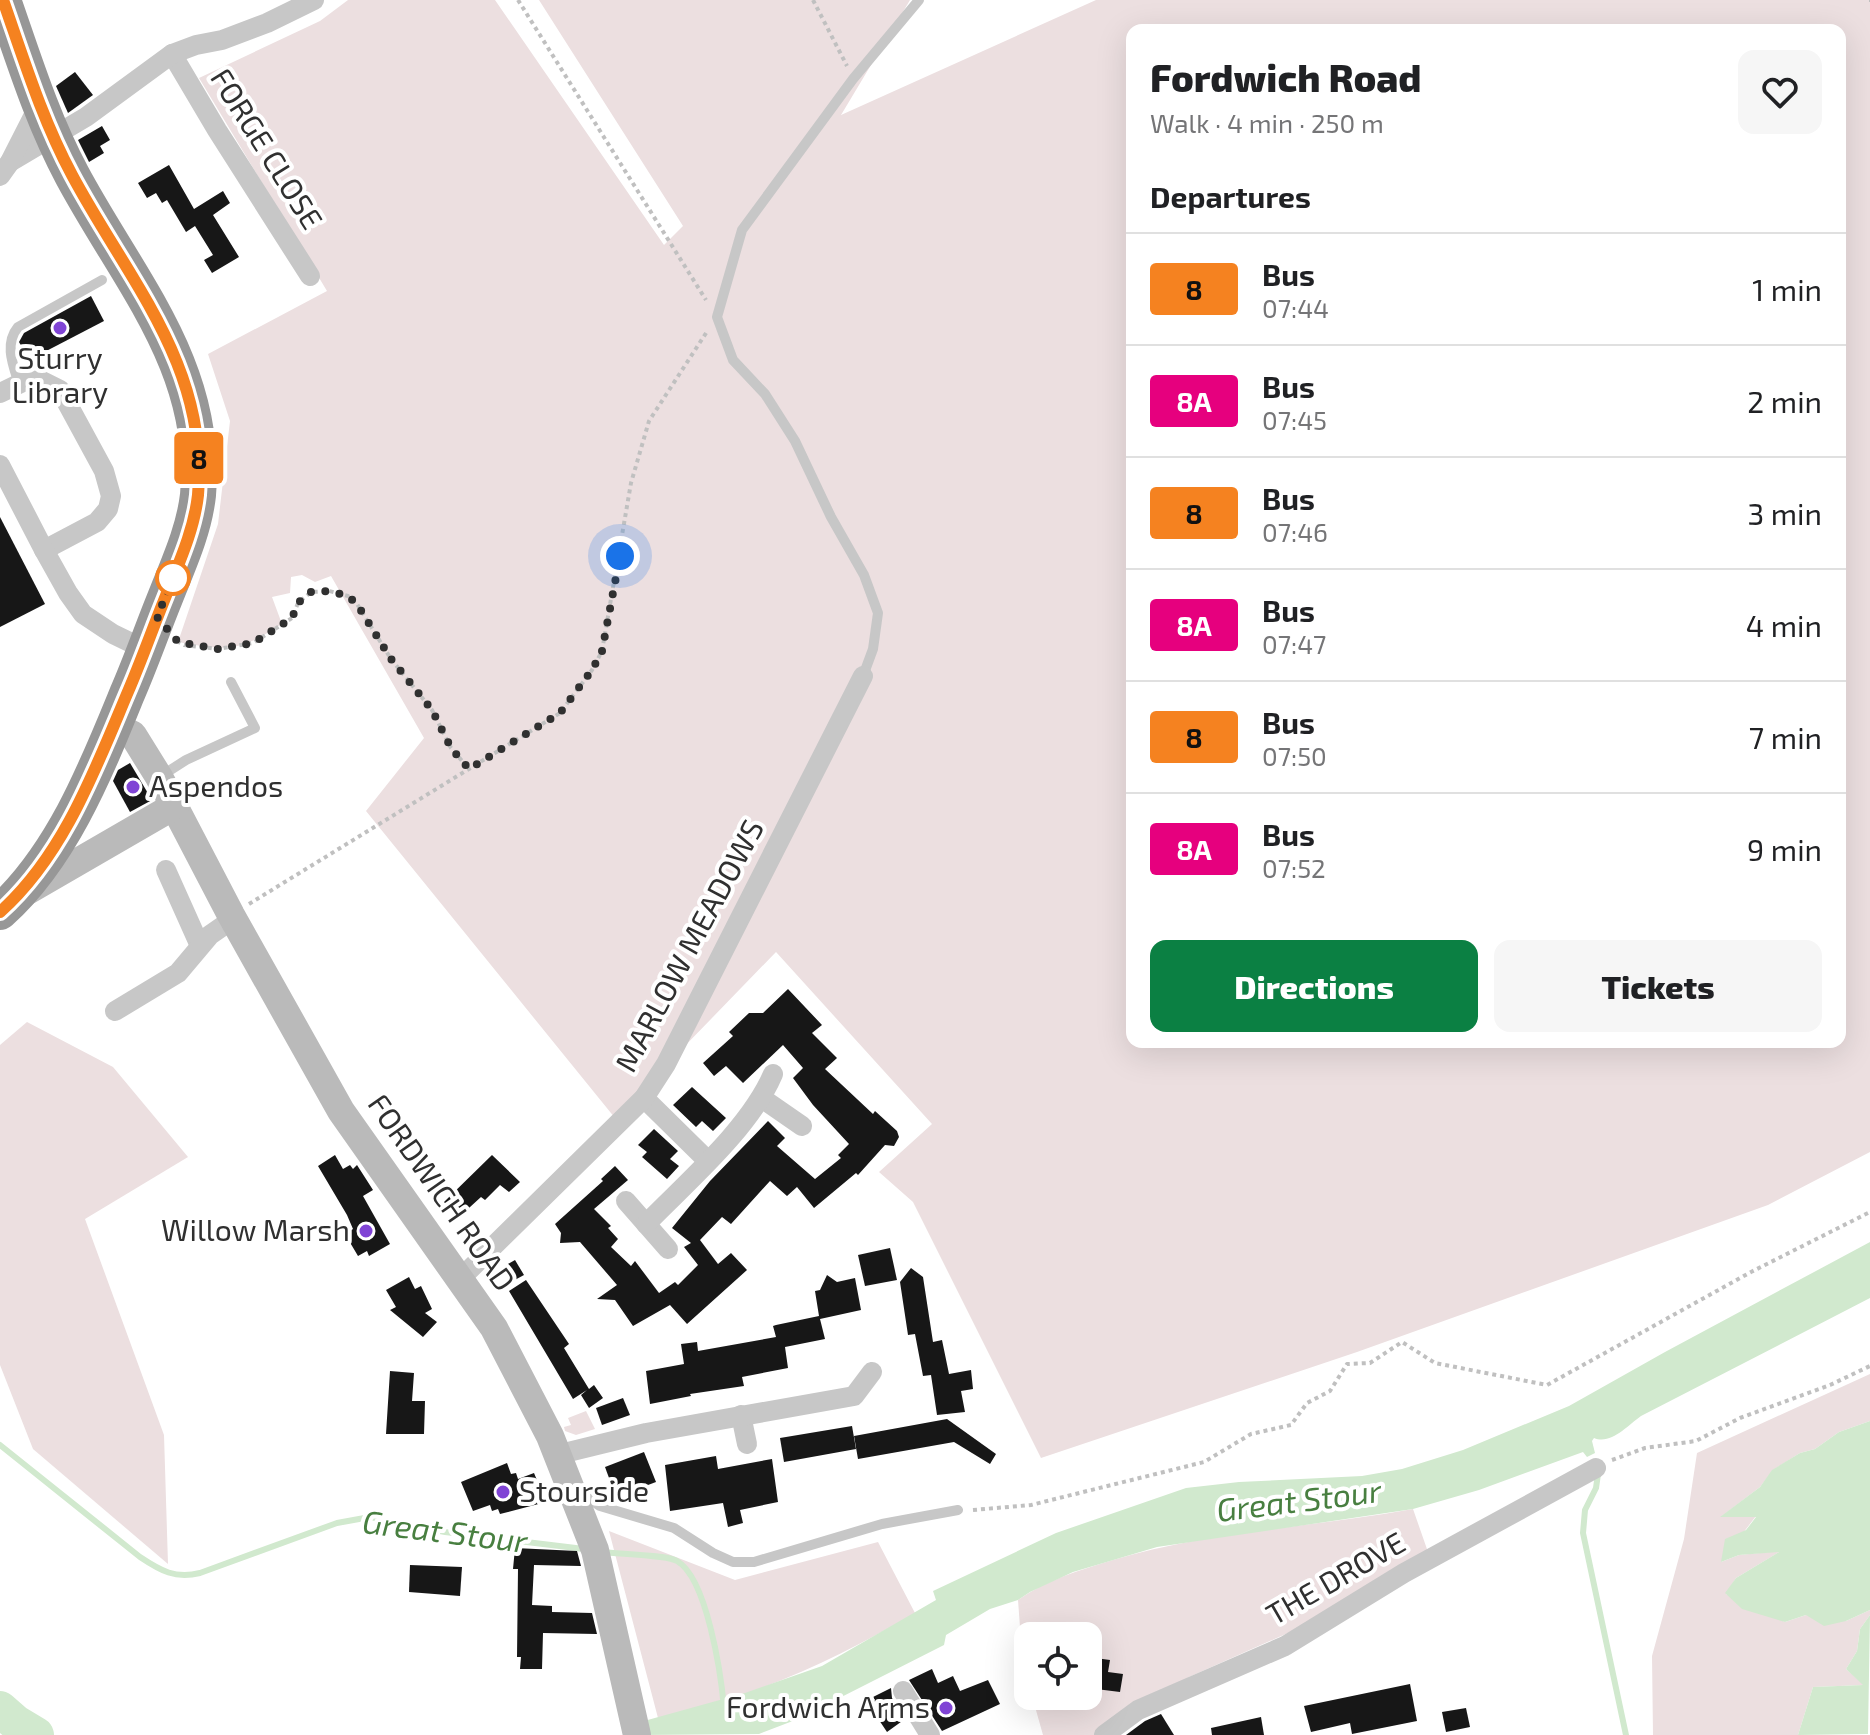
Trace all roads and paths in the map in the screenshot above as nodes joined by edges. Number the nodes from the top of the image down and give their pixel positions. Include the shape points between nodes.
1 (3, 0) edge
2 (314, 0) edge
3 (518, 0) edge
4 (813, 0) edge
5 (919, 0) edge
6 (172, 54) junction
7 (853, 79) junction
8 (46, 121) junction
9 (5, 169) edge
10 (310, 276) dead end
11 (102, 280) dead end
12 (717, 317) junction
13 (9, 389) edge
14 (0, 465) edge
15 (44, 550) junction
16 (152, 634) junction
17 (863, 676) joint
18 (231, 682) dead end
19 (114, 726) junction
20 (469, 769) junction
21 (159, 777) junction
22 (176, 805) junction
23 (166, 870) dead end
24 (8, 904) edge
25 (232, 917) junction
26 (200, 946) junction
27 (115, 1011) dead end
28 (773, 1074) dead end
29 (644, 1098) junction
30 (763, 1099) junction
31 (802, 1126) dead end
32 (708, 1161) junction
33 (626, 1201) dead end
34 (1870, 1212) edge
35 (646, 1224) junction
36 (668, 1249) dead end
37 (460, 1279) junction
38 (1870, 1366) edge
39 (872, 1372) dead end
40 (741, 1415) junction
41 (747, 1444) dead end
42 (556, 1455) junction
43 (1596, 1468) joint
44 (570, 1487) junction
45 (958, 1510) joint
46 (903, 1691) dead end
47 (635, 1727) edge
48 (930, 1735) edge
49 (1104, 1735) edge

1 - 8 highway
2 - 6 street via 237,35
3 - 12 path
4 - 7 path
5 - 7 lane
6 - 8 street via 86,117
6 - 10 street, FORGE CLOSE via 211,135
7 - 12 lane via 742,230
8 - 9 street
8 - 9 street
8 - 16 highway via 144,294 191,400 199,450 198,496 190,533
11 - 13 lane via 18,327 10,345
12 - 17 lane via 733,360 765,394 795,441 864,575 878,613
12 - 20 path via 649,421 631,483 602,651 592,670 560,713
13 - 15 street via 27,380 60,390 104,471 111,496 97,522
14 - 15 street
15 - 16 street via 83,614 113,634
16 - 19 highway
16 - 20 path via 218,649 253,643 292,618 298,603 311,592 348,596
17 - 29 street, MARLOW MEADOWS
18 - 21 lane via 255,728
19 - 21 street, FORDWICH ROAD via 133,735
19 - 24 highway via 52,851
20 - 25 path
21 - 22 street, FORDWICH ROAD
22 - 24 street
22 - 25 street, FORDWICH ROAD
23 - 26 street
25 - 26 street
25 - 37 street, FORDWICH ROAD via 341,1111
26 - 27 street via 178,973
28 - 30 street
29 - 32 street
29 - 37 street, MARLOW MEADOWS
30 - 31 street
30 - 32 street
32 - 35 street
33 - 35 street
34 - 45 path via 1547,1385 1435,1363 1402,1342 1370,1363 1347,1364 1330,1391 1307,1403 1291,1425 1251,1434 1204,1462 1031,1505
35 - 36 street
37 - 42 street, FORDWICH ROAD via 494,1328
38 - 43 path via 1696,1441 1645,1448
39 - 40 street via 854,1396
40 - 41 street
40 - 42 street
42 - 44 street, FORDWICH ROAD
43 - 49 street, THE DROVE via 1404,1573 1285,1646 1138,1710
44 - 45 lane via 600,1506 674,1528 733,1562 754,1562 882,1524
44 - 47 street, FORDWICH ROAD via 595,1550
46 - 48 street

